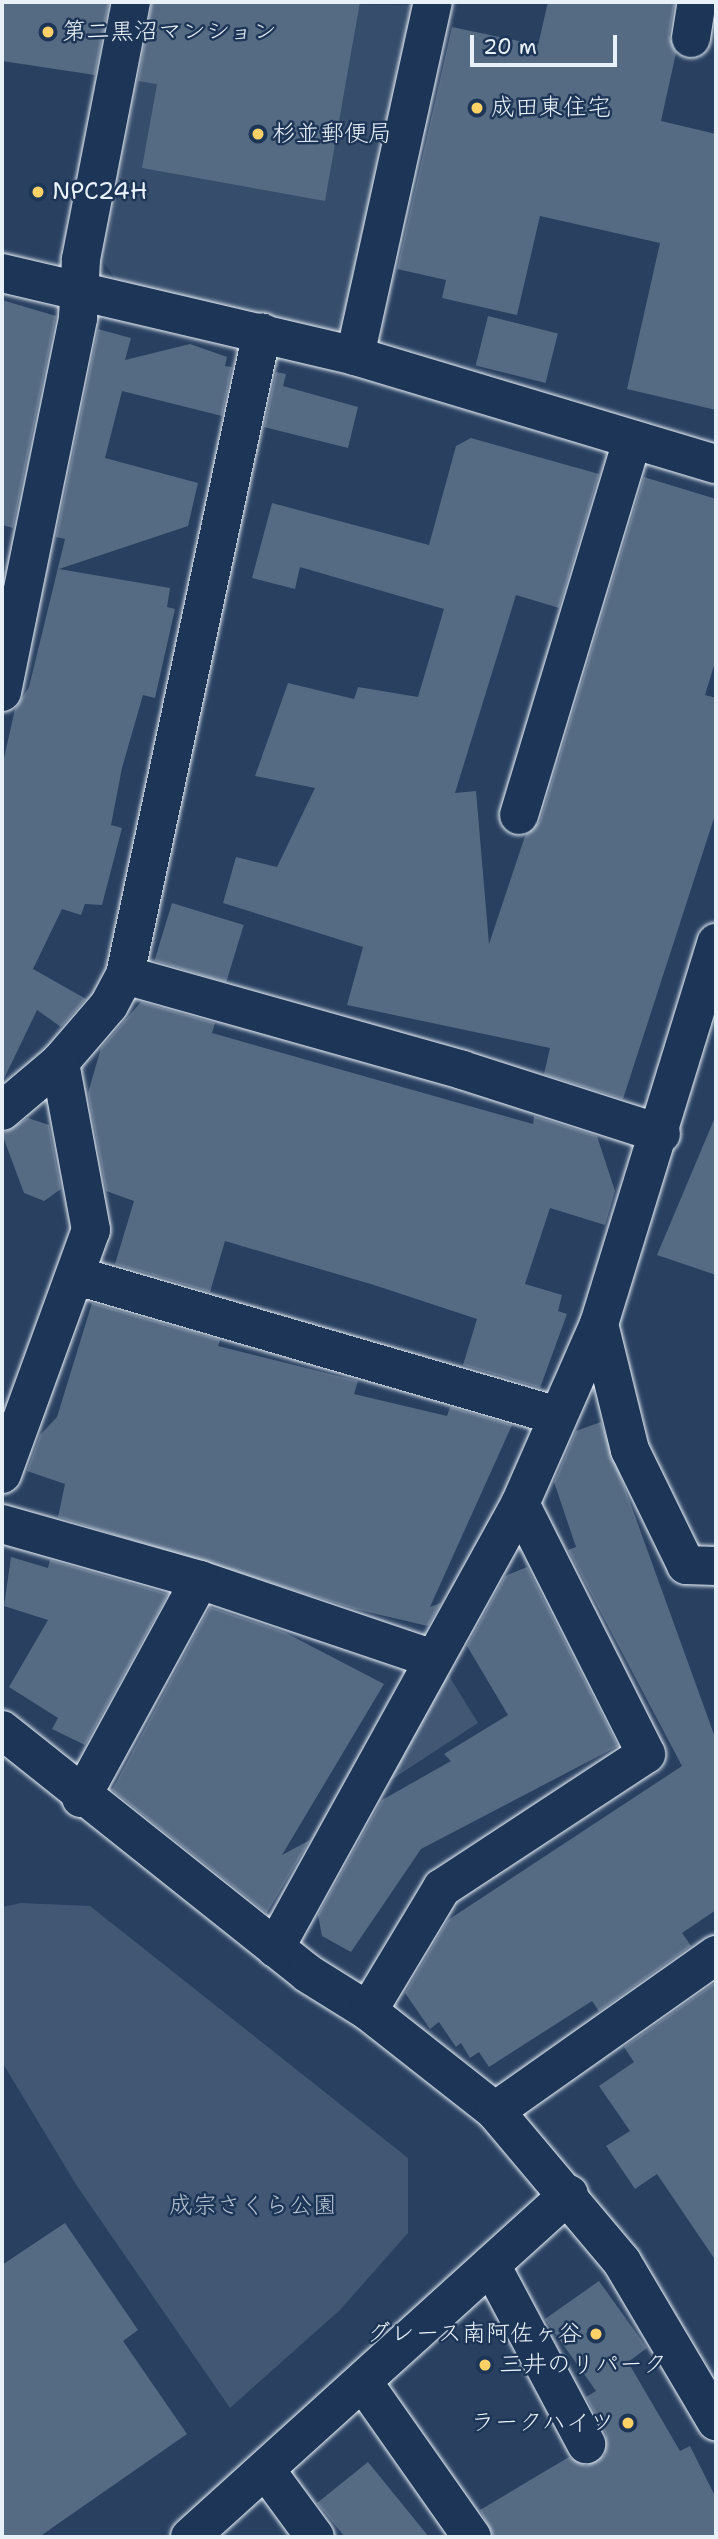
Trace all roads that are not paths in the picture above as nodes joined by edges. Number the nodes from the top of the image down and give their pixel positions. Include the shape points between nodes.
1 (131, 2) edge
2 (433, 2) edge
3 (2, 273) edge
4 (82, 287) junction
5 (262, 332) junction
6 (355, 356) junction
7 (632, 440) junction
8 (716, 464) edge
9 (12, 578) edge
10 (2, 692) edge
11 (519, 815) dead end
12 (716, 943) edge
13 (125, 975) junction
14 (60, 1062) junction
15 (2, 1111) edge
16 (661, 1134) junction
17 (77, 1276) junction
18 (599, 1324) junction
19 (558, 1416) junction
20 (2, 1474) edge
21 (520, 1504) junction
22 (2, 1524) edge
23 (716, 1566) edge
24 (200, 1580) junction
25 (433, 1659) junction
26 (2, 1730) edge
27 (81, 1798) junction
28 (275, 1948) junction
29 (716, 1955) edge
30 (368, 2011) junction
31 (495, 2111) junction
32 (569, 2194) junction
33 (491, 2265) junction
34 (365, 2385) junction
35 (716, 2421) edge
36 (586, 2444) dead end
37 (268, 2473) junction
38 (190, 2537) edge
39 (315, 2537) edge
40 (472, 2537) edge

1 - 4 street via 81,260
2 - 6 street
3 - 4 street
4 - 5 street
4 - 9 street
5 - 6 street
5 - 13 street
6 - 7 street
7 - 8 street
7 - 11 street
9 - 10 street
12 - 16 street
13 - 14 street via 109,1005
13 - 16 street via 462,1070
14 - 15 street
14 - 17 street via 91,1230
16 - 18 street
17 - 19 street
17 - 20 street
18 - 19 street
18 - 23 street via 631,1450 687,1565
19 - 21 street
21 - 25 street
21 - 30 street via 646,1754 442,1888
22 - 24 street
24 - 25 street
24 - 27 street
25 - 28 street
26 - 27 street
27 - 28 street
28 - 30 street
29 - 31 street
30 - 31 street
31 - 32 street
32 - 33 street
32 - 35 street via 622,2262
33 - 34 street
33 - 36 street
34 - 37 street
34 - 40 street
37 - 38 street
37 - 39 street

